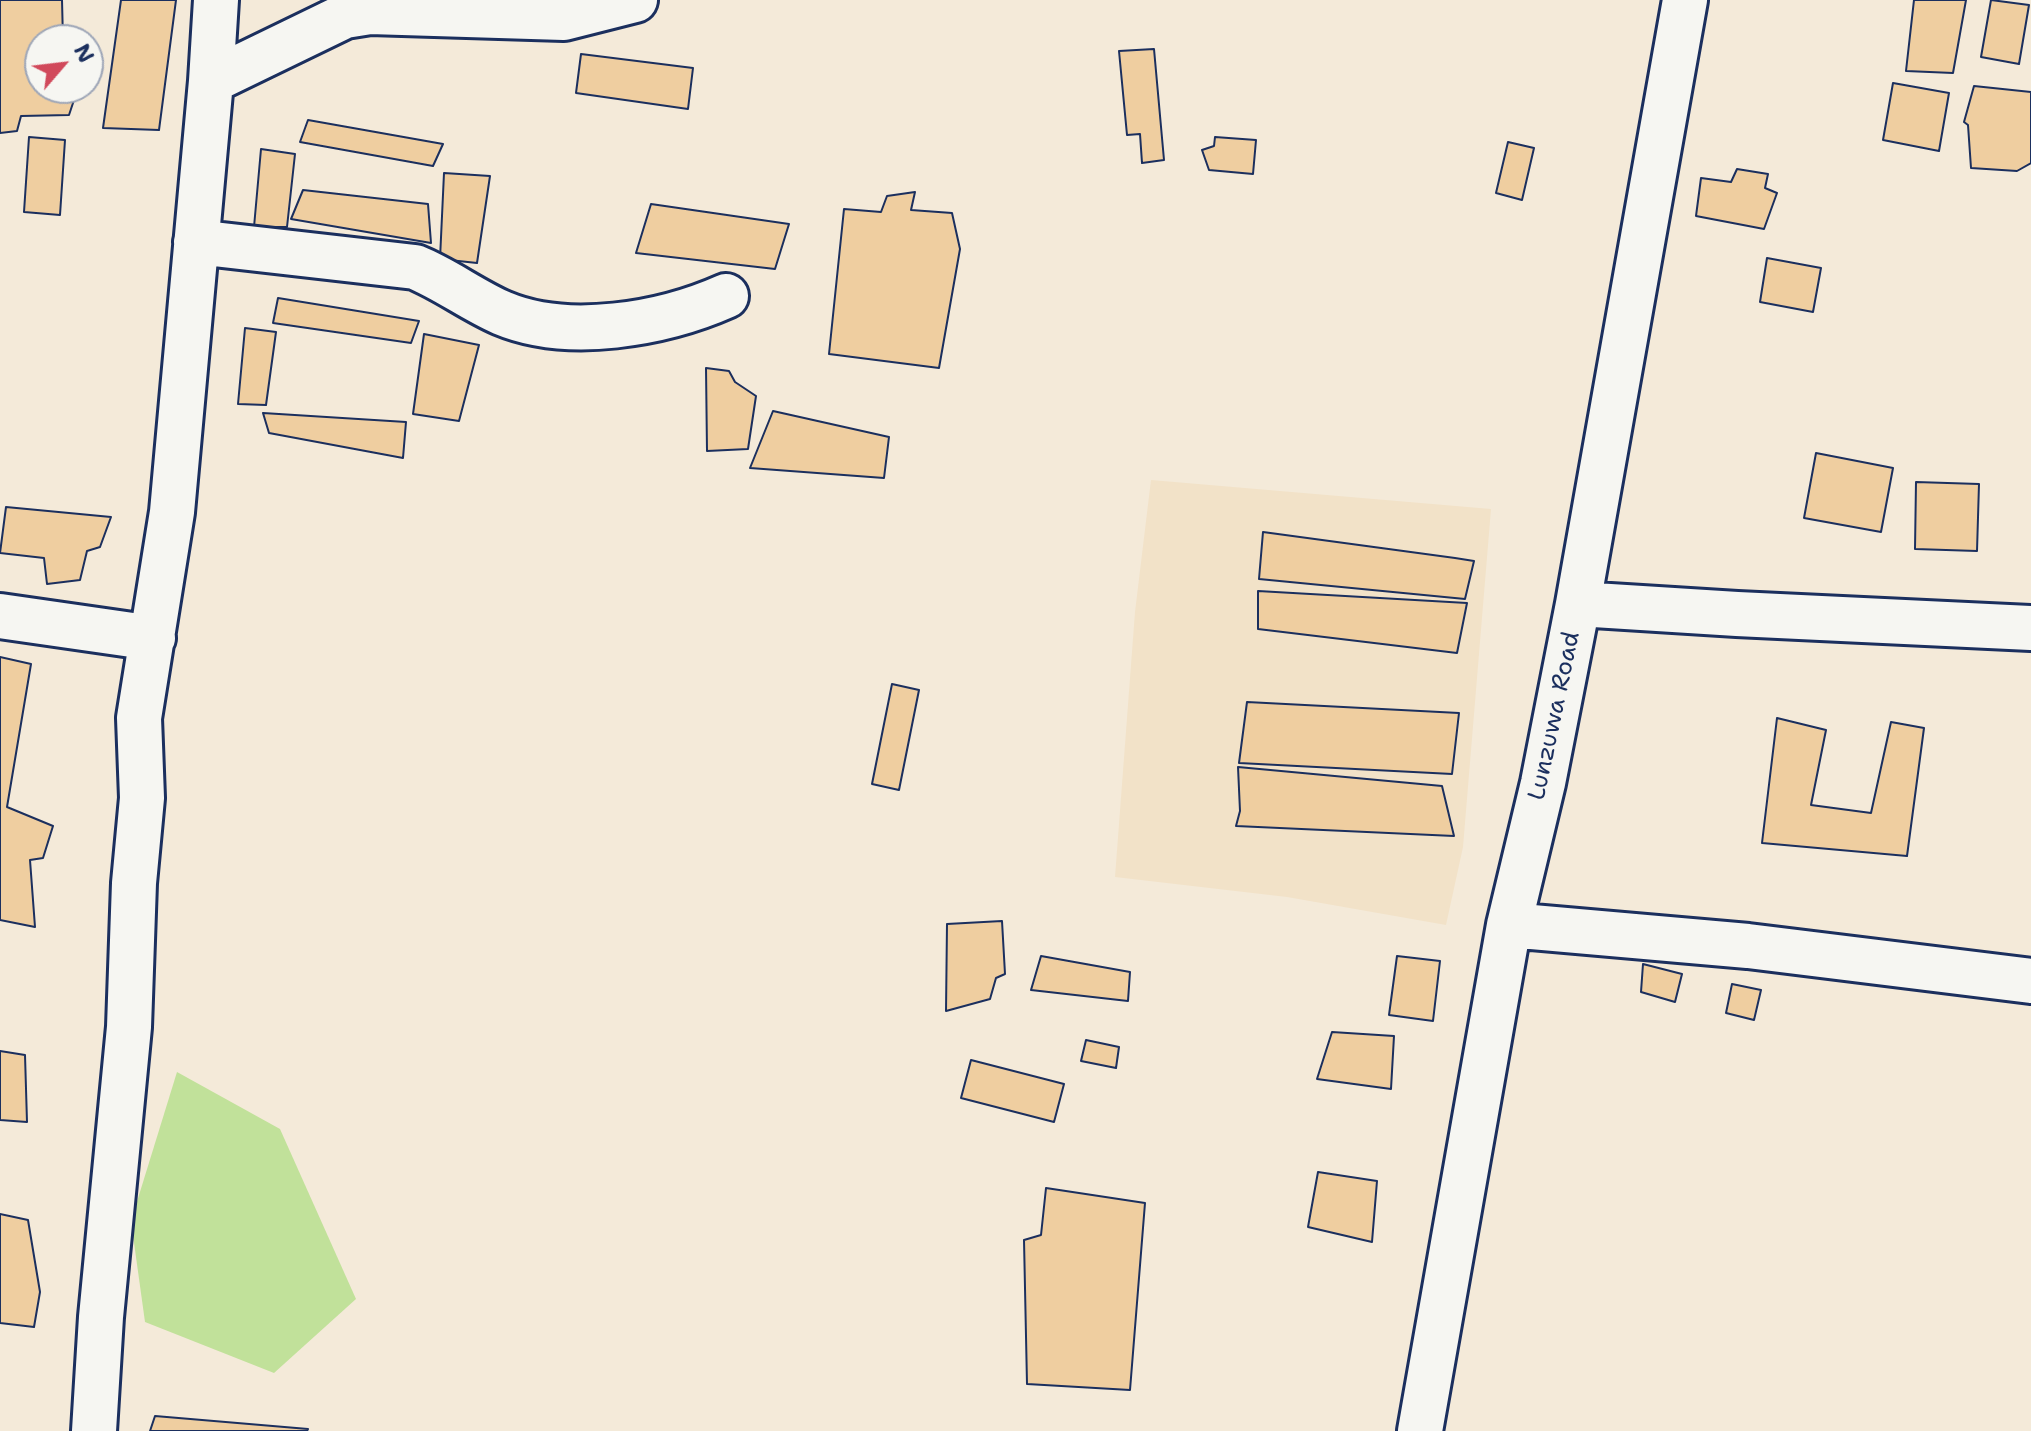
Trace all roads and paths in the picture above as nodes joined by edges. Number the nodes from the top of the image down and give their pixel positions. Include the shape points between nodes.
1 (216, 0) edge
2 (635, 0) edge
3 (1685, 0) edge
4 (211, 81) junction
5 (196, 242) junction
6 (726, 296) dead end
7 (1578, 604) junction
8 (0, 616) edge
9 (2031, 628) edge
10 (153, 638) junction
11 (1509, 925) junction
12 (2031, 981) edge
13 (94, 1431) edge
14 (1420, 1431) edge

1 - 4 street
2 - 4 street via 564,18 370,12 345,16
3 - 7 street, Lunzuwa Road
4 - 5 street
5 - 6 street via 415,267 503,313 571,326 631,324
5 - 10 street via 172,512
7 - 9 street
7 - 11 street, Lunzuwa Road
8 - 10 street
10 - 13 street via 139,718 142,798 129,1027
11 - 12 street via 1748,946
11 - 14 street, Lunzuwa Road

